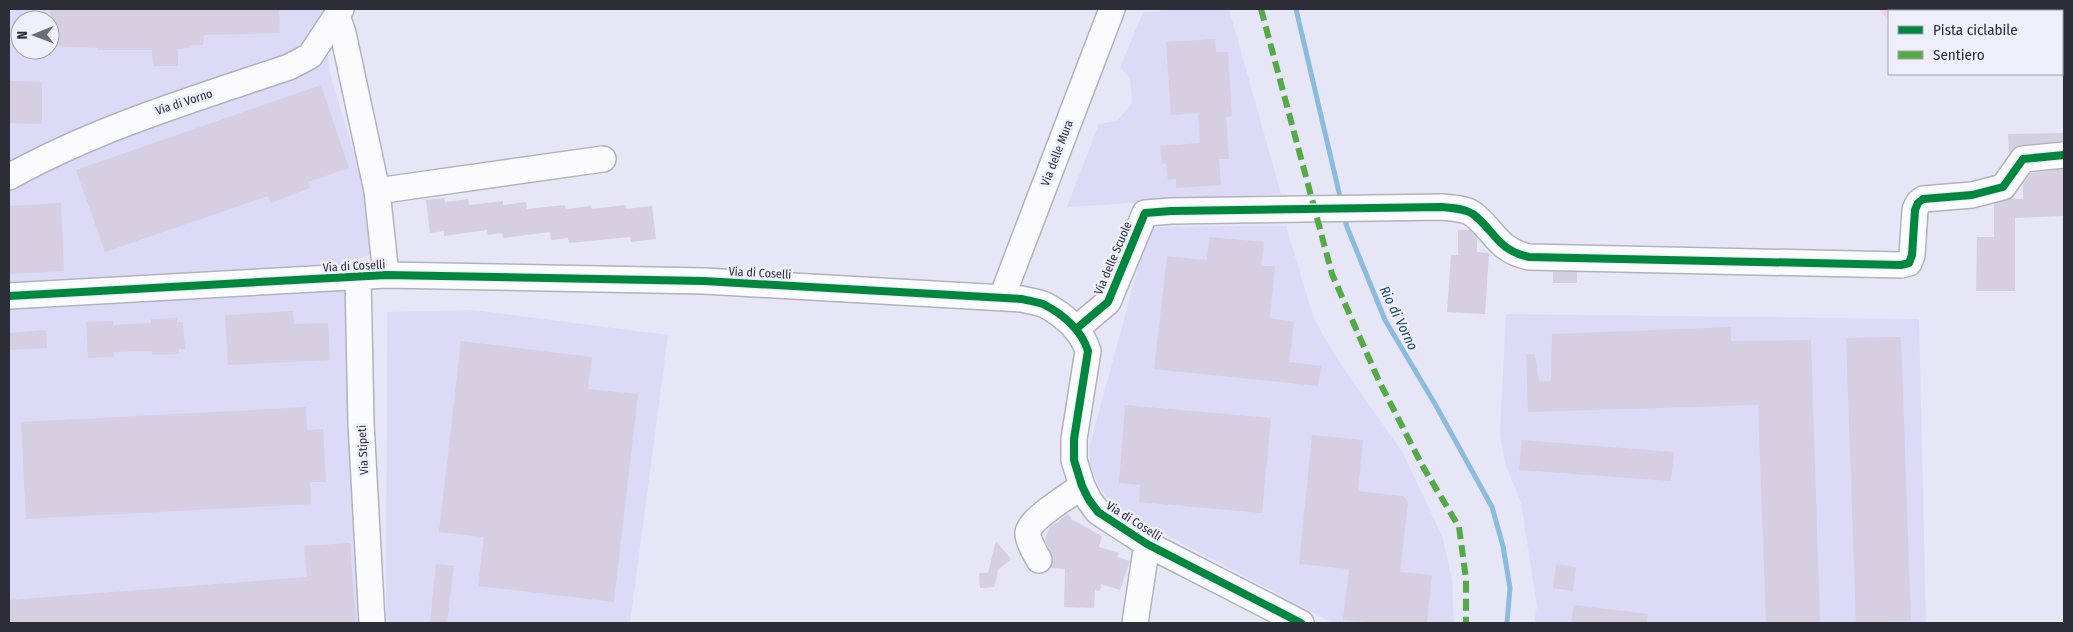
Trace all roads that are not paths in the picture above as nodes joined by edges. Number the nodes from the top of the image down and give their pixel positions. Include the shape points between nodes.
1 (1112, 9) edge
2 (339, 13) edge
3 (2064, 155) edge
4 (603, 159) dead end
5 (9, 177) edge
6 (378, 191) junction
7 (386, 275) junction
8 (358, 277) junction
9 (9, 296) edge
10 (1002, 297) junction
11 (1076, 330) junction
12 (1082, 486) junction
13 (1148, 544) junction
14 (1039, 560) dead end
15 (372, 623) edge
16 (1135, 623) edge
17 (1301, 623) edge

1 - 10 street, Via delle Mura
2 - 5 street, Via di Vorno via 310,56 289,67 140,117
2 - 6 street
3 - 11 street, Via delle Scuole via 2023,159 2003,187 1972,196 1923,199 1915,210 1912,255 1909,263 1901,265 1529,257 1514,254 1473,214 1461,208 1145,213 1108,302
4 - 6 street
6 - 7 street
7 - 8 street, Via di Coselli
7 - 10 street, Via di Coselli via 704,281
8 - 9 street, Via di Coselli
8 - 15 street, Via Stipeti via 361,423
10 - 11 street, Via di Coselli via 1022,298 1045,305
11 - 12 street, Via di Coselli via 1084,338 1088,351 1074,439 1074,460
12 - 13 street, Via di Coselli via 1098,512
12 - 14 street via 1032,524 1028,538
13 - 16 street, Via di Coselli
13 - 17 street, Via di Coselli

